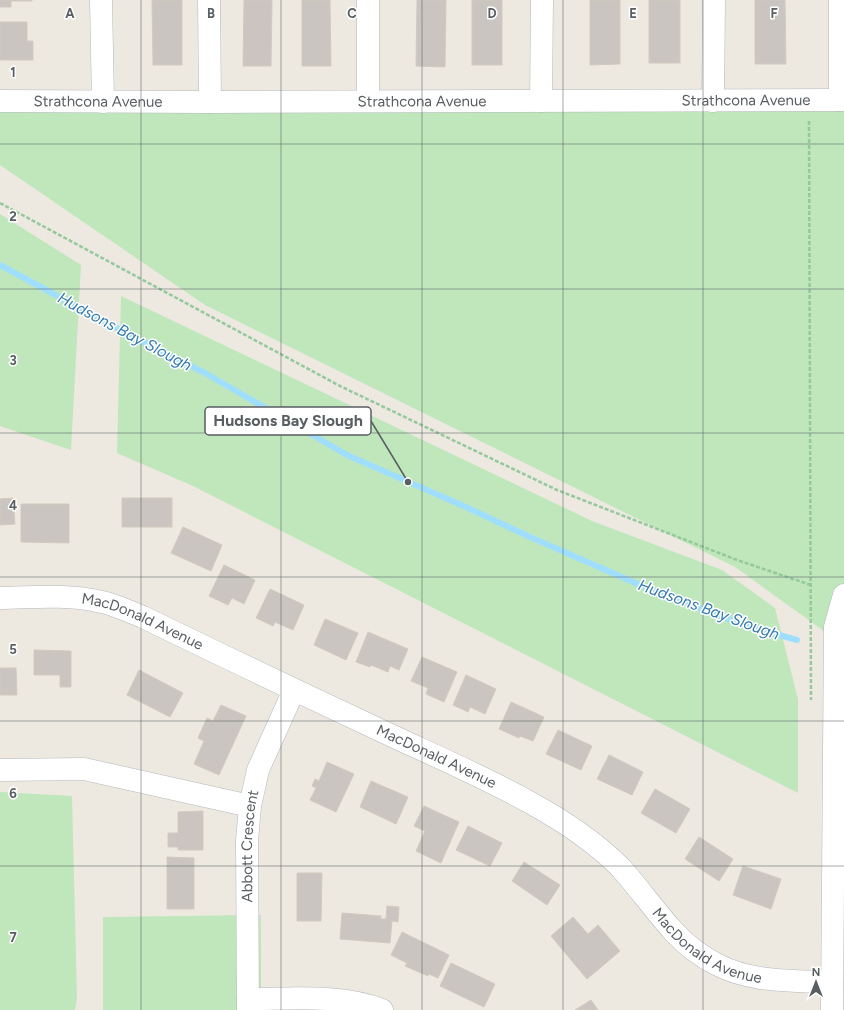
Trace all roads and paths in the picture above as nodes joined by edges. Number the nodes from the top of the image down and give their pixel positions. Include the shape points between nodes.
1 (101, 0) edge
2 (209, 0) edge
3 (368, 0) edge
4 (542, 0) edge
5 (714, 0) edge
6 (840, 0) edge
7 (809, 100) junction
8 (842, 100) edge
9 (0, 101) edge
10 (368, 101) junction
11 (541, 101) junction
12 (713, 101) junction
13 (103, 102) junction
14 (210, 102) junction
15 (0, 203) edge
16 (811, 585) junction
17 (844, 595) edge
18 (0, 598) edge
19 (294, 690) junction
20 (811, 700) dead end
21 (839, 719) edge
22 (0, 770) edge
23 (250, 806) junction
24 (832, 983) junction
25 (248, 1005) edge
26 (382, 1010) edge
27 (832, 1010) edge

1 - 13 street
2 - 14 street
3 - 10 street
4 - 11 street
5 - 12 street
6 - 8 street
7 - 8 street, Strathcona Avenue
7 - 12 street, Strathcona Avenue
7 - 16 path
9 - 13 street, Strathcona Avenue
10 - 11 street, Strathcona Avenue
10 - 14 street, Strathcona Avenue
11 - 12 street, Strathcona Avenue
13 - 14 street, Strathcona Avenue
15 - 16 path via 340,386 557,490 737,560
16 - 20 path
17 - 21 street via 835,627
18 - 19 street, MacDonald Avenue via 77,598 122,608
19 - 23 street, Abbott Crescent via 258,770
19 - 24 street, MacDonald Avenue via 486,780 571,827 620,868 675,933 698,953 719,966 758,978
21 - 24 street
22 - 23 street via 84,769
23 - 25 street, Abbott Crescent via 247,841
24 - 27 street
25 - 26 street via 319,999 351,1001

